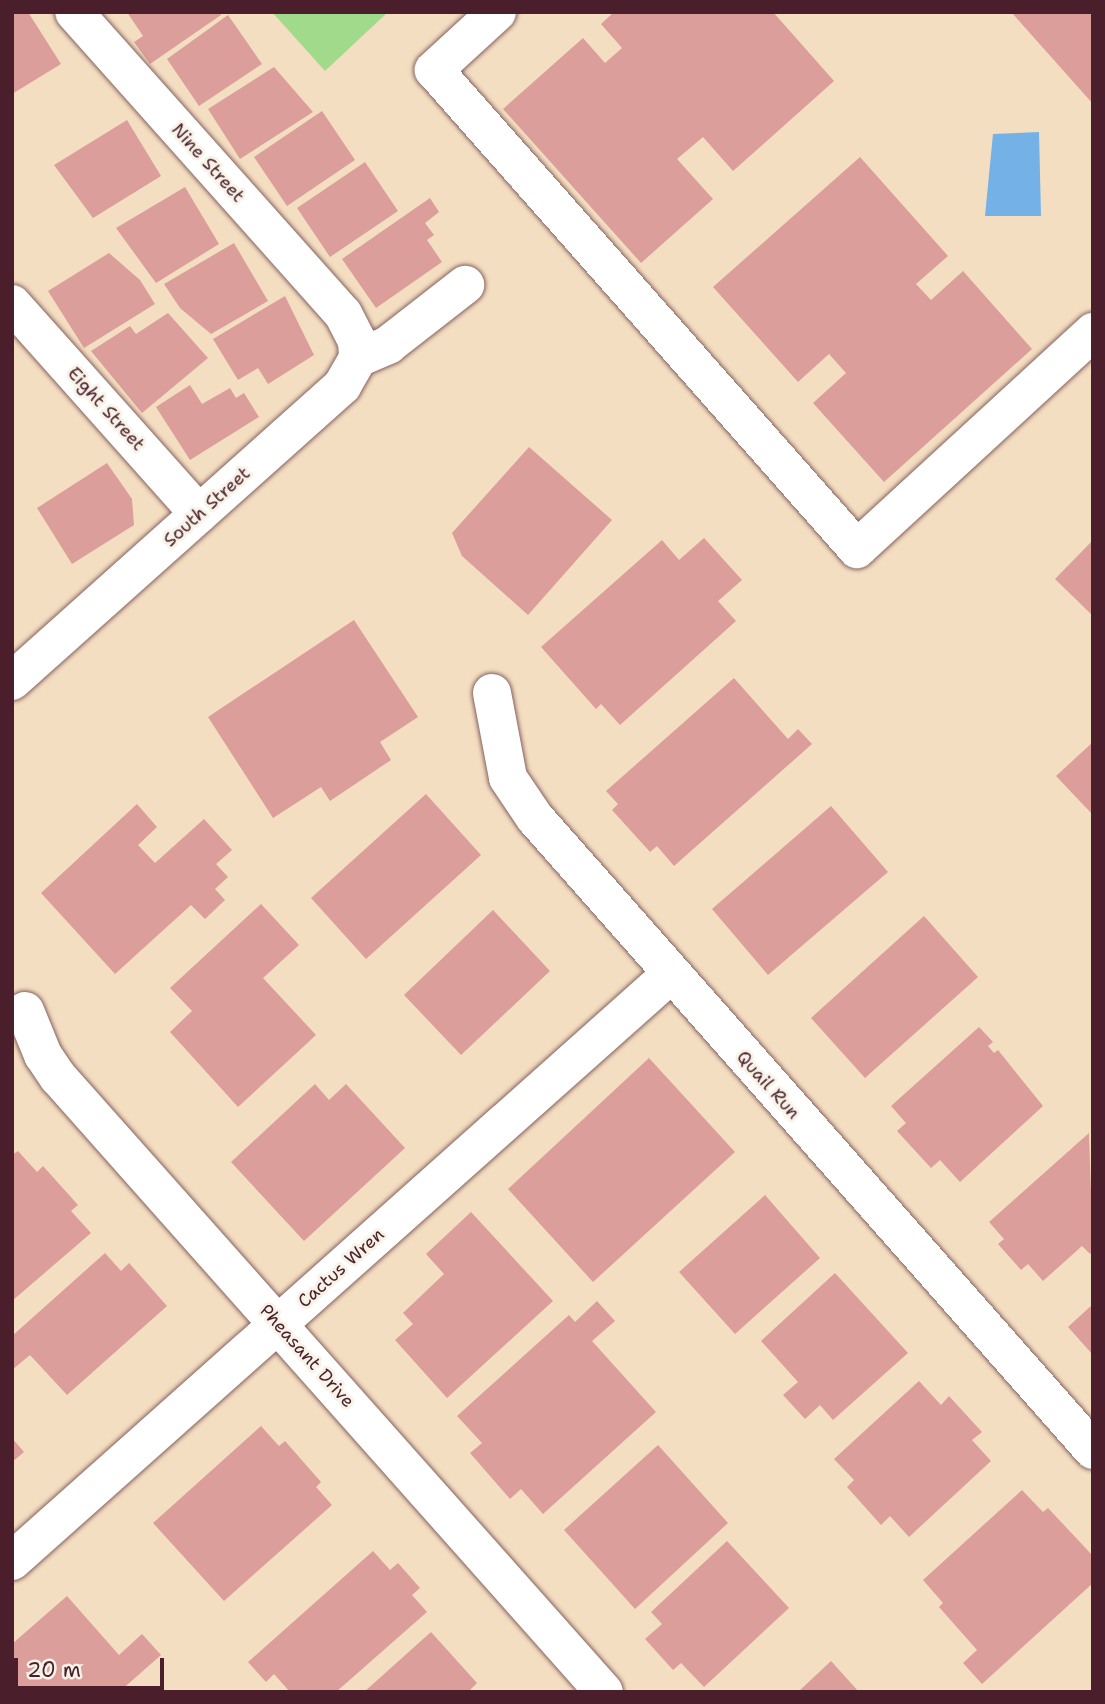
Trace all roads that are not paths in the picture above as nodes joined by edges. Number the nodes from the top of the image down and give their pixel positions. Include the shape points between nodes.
1 (74, 12) edge
2 (497, 12) edge
3 (464, 285) dead end
4 (12, 304) edge
5 (1093, 332) edge
6 (358, 358) junction
7 (199, 514) junction
8 (14, 675) edge
9 (492, 693) dead end
10 (670, 975) junction
11 (26, 1011) dead end
12 (278, 1324) junction
13 (1093, 1450) edge
14 (12, 1561) edge
15 (604, 1692) edge

1 - 6 lane, Nine Street via 343,314 357,341
2 - 5 lane via 434,70 858,549
3 - 6 lane via 388,345
4 - 7 lane, Eight Street
6 - 7 lane, South Street via 342,386
7 - 8 lane, South Street
9 - 10 lane, Quail Run via 501,755 521,801
10 - 12 lane, Cactus Wren
10 - 13 lane, Quail Run
11 - 12 lane, Pheasant Drive via 43,1055 58,1077
12 - 14 lane, Cactus Wren
12 - 15 lane, Pheasant Drive

